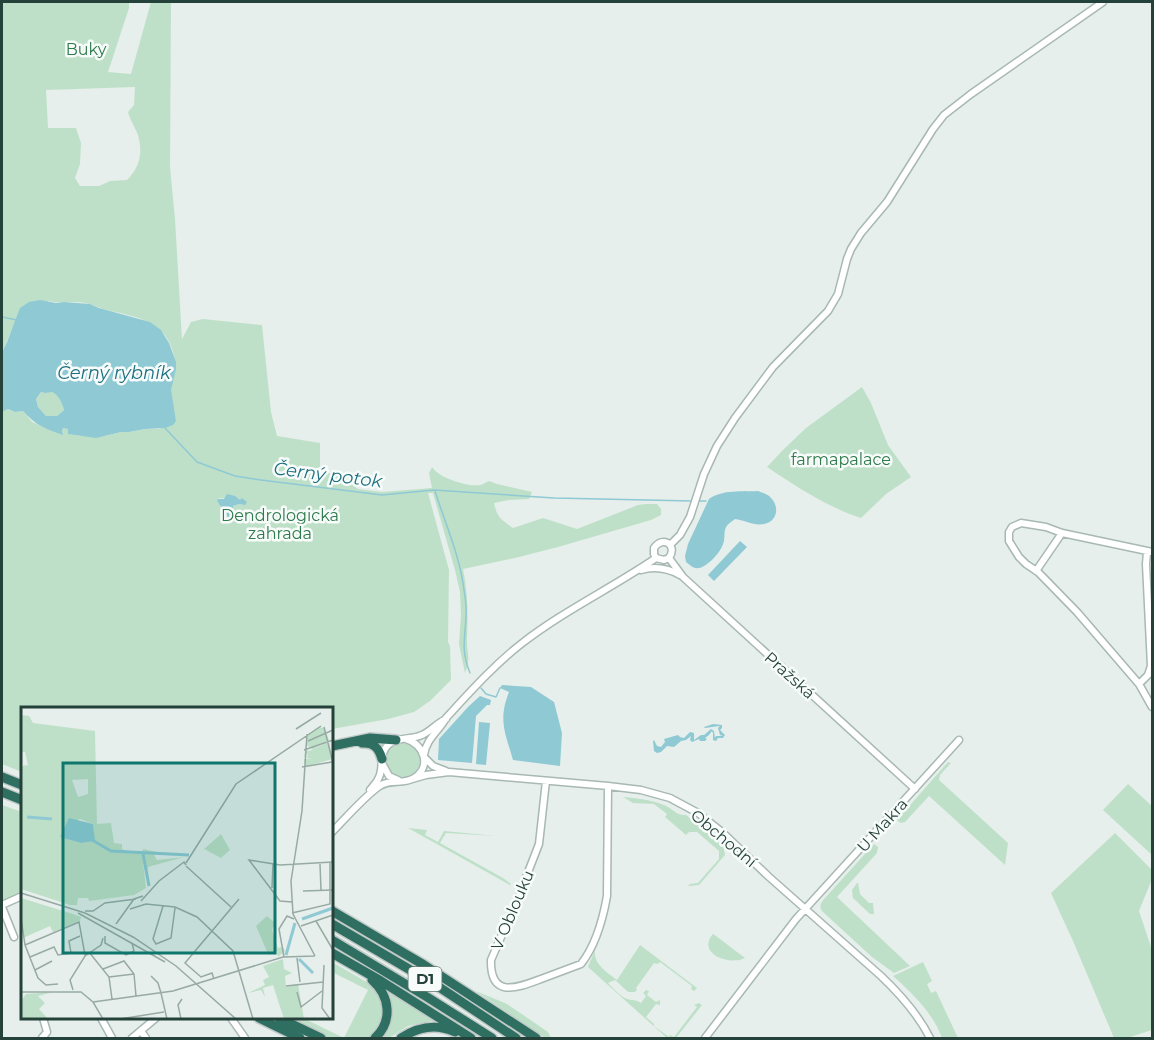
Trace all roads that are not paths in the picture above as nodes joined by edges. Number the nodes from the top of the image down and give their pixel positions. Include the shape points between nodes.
1 (1103, 2) edge
2 (1062, 533) junction
3 (670, 545) junction
4 (1150, 552) edge
5 (656, 558) junction
6 (669, 558) junction
7 (1036, 572) junction
8 (634, 573) junction
9 (683, 577) junction
10 (1139, 684) junction
11 (1152, 707) edge
12 (446, 718) junction
13 (406, 739) junction
14 (396, 740) junction
15 (959, 740) dead end
16 (333, 746) edge
17 (424, 755) junction
18 (382, 760) junction
19 (449, 772) junction
20 (2, 777) edge
21 (412, 779) junction
22 (400, 781) junction
23 (546, 781) junction
24 (21, 783) edge
25 (608, 786) junction
26 (915, 789) junction
27 (2, 792) edge
28 (365, 798) junction
29 (21, 800) edge
30 (333, 831) edge
31 (21, 896) edge
32 (2, 906) edge
33 (806, 909) junction
34 (333, 912) edge
35 (333, 925) edge
36 (14, 937) dead end
37 (333, 941) edge
38 (333, 954) edge
39 (353, 966) junction
40 (44, 1019) edge
41 (102, 1019) edge
42 (154, 1019) edge
43 (232, 1019) edge
44 (263, 1019) edge
45 (282, 1019) edge
46 (141, 1031) junction
47 (42, 1038) edge
48 (112, 1038) edge
49 (132, 1038) edge
50 (147, 1038) edge
51 (245, 1038) edge
52 (300, 1038) edge
53 (321, 1038) edge
54 (375, 1038) edge
55 (401, 1038) edge
56 (471, 1038) edge
57 (492, 1038) edge
58 (516, 1038) edge
59 (536, 1038) edge
60 (705, 1038) edge
61 (930, 1038) edge

1 - 3 street via 944,115 887,202 855,242 838,294 828,311 773,367 717,446 682,532
2 - 4 street
2 - 7 street
2 - 7 street via 1021,524 1012,527 1009,541 1019,558
3 - 5 street via 656,544
3 - 6 street
4 - 10 street via 1151,666
5 - 6 street
5 - 8 street
6 - 9 street, Pražská
7 - 10 street via 1077,612
8 - 9 street via 659,568
8 - 12 street via 522,643 495,665
9 - 26 street, Pražská
10 - 11 street
12 - 13 street via 423,735
12 - 17 street via 426,745
13 - 14 street
13 - 17 street via 417,744
14 - 16 highway via 370,738
14 - 18 street via 386,748
15 - 26 street, U Makra
16 - 18 highway via 370,743
17 - 19 street, Obchodní via 433,766
17 - 21 street via 422,770
18 - 22 street via 389,776
18 - 28 street via 379,778
19 - 21 street, Obchodní
19 - 23 street, Obchodní
20 - 24 highway
21 - 22 street
22 - 28 street via 382,784
23 - 25 street, Obchodní
23 - 25 street, V Oblouku via 539,844 491,960 494,979 507,988 581,964 588,955 607,896
25 - 33 street, Obchodní via 660,795 698,813
26 - 33 street, U Makra
27 - 29 highway
28 - 30 street
31 - 32 street
32 - 36 street
33 - 60 street, U Makra
33 - 61 street, Obchodní via 898,993
34 - 59 highway
35 - 58 highway, D1
37 - 57 highway, D1
38 - 39 highway
39 - 54 highway via 375,983 387,1002 387,1020
39 - 56 highway
40 - 47 street via 47,1032
41 - 48 street
42 - 46 street
43 - 51 street
44 - 52 highway
45 - 53 highway
46 - 49 street
46 - 50 street
55 - 56 highway via 433,1027

